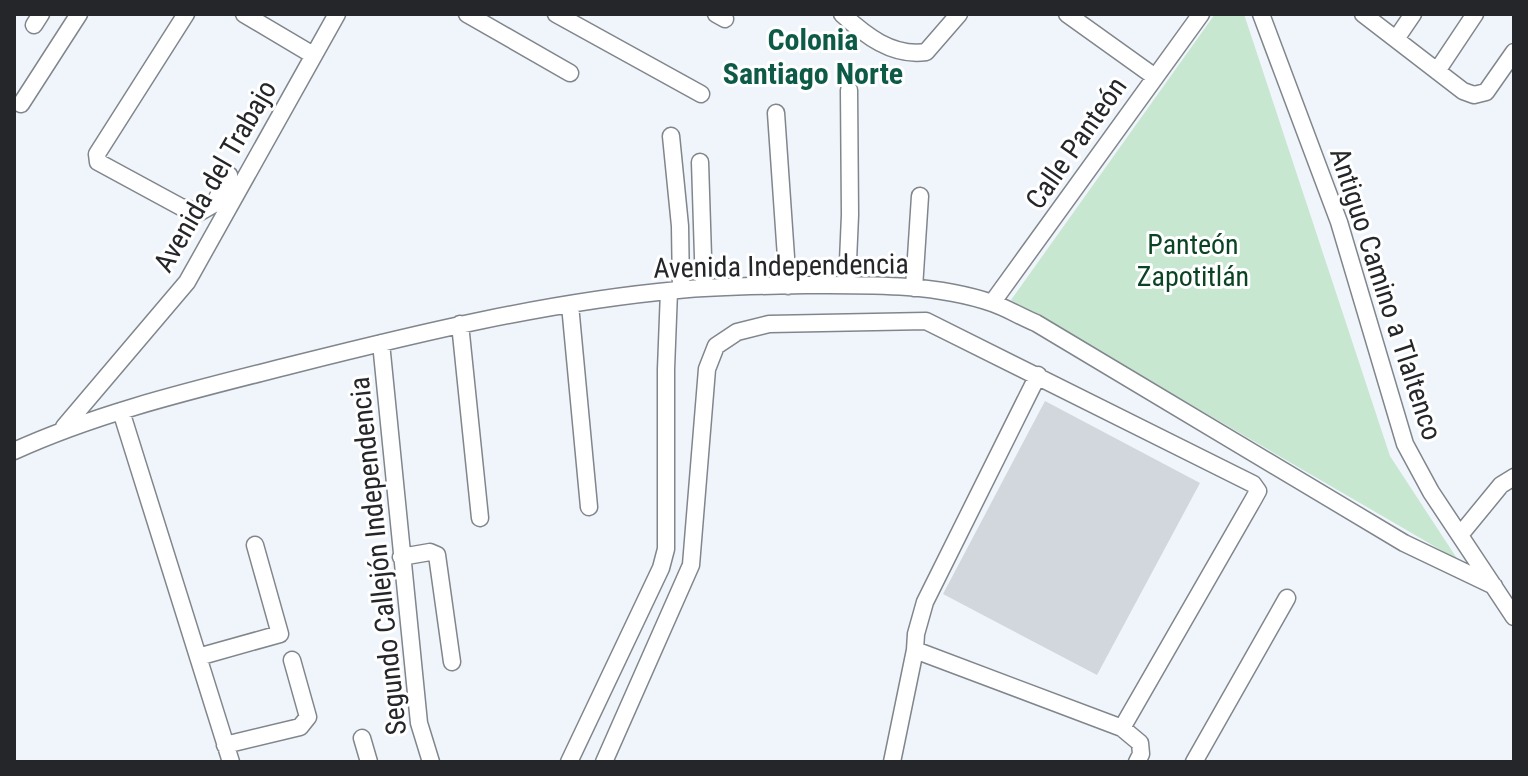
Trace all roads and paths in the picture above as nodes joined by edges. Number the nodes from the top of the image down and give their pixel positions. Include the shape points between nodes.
1 (79, 14) edge
2 (186, 14) edge
3 (244, 14) edge
4 (337, 14) edge
5 (467, 14) edge
6 (556, 14) edge
7 (842, 14) edge
8 (959, 14) edge
9 (1201, 14) edge
10 (1261, 14) edge
11 (1363, 14) edge
12 (1413, 14) edge
13 (1475, 14) edge
14 (1078, 17) edge
15 (1396, 39) junction
16 (1514, 52) edge
17 (313, 55) junction
18 (1437, 71) junction
19 (570, 73) dead end
20 (1155, 77) junction
21 (849, 90) dead end
22 (701, 94) dead end
23 (21, 104) dead end
24 (776, 113) dead end
25 (671, 136) dead end
26 (700, 162) dead end
27 (229, 175) dead end
28 (920, 196) dead end
29 (847, 285) junction
30 (788, 286) junction
31 (704, 288) junction
32 (914, 288) junction
33 (675, 290) junction
34 (992, 303) junction
35 (570, 305) junction
36 (460, 324) junction
37 (381, 343) junction
38 (1038, 375) junction
39 (121, 411) junction
40 (63, 428) junction
41 (14, 451) edge
42 (1514, 477) edge
43 (589, 507) dead end
44 (480, 518) dead end
45 (1460, 535) junction
46 (255, 545) dead end
47 (401, 557) junction
48 (1494, 586) junction
49 (1287, 598) dead end
50 (1514, 617) edge
51 (915, 650) junction
52 (198, 657) junction
53 (292, 660) dead end
54 (452, 662) dead end
55 (1122, 728) junction
56 (362, 738) dead end
57 (225, 745) junction
58 (231, 762) edge
59 (369, 762) edge
60 (431, 762) edge
61 (569, 762) edge
62 (604, 762) edge
63 (892, 762) edge
64 (1137, 762) edge
65 (1194, 762) edge

1 - 23 street
2 - 27 street via 97,154 98,162 200,212 214,204
3 - 17 street
4 - 17 street, Avenida del Trabajo
5 - 19 street
6 - 22 street
7 - 8 street via 882,44 913,54 926,52
9 - 20 street, Calle Panteón
10 - 45 street, Antiguo Camino a Tlaltenco via 1339,222 1405,444
11 - 15 street
12 - 15 street
13 - 18 street
14 - 20 street
15 - 18 street
16 - 18 street via 1486,92 1474,95
17 - 40 street, Avenida del Trabajo via 187,282
20 - 34 street, Calle Panteón
21 - 29 street
24 - 30 street
25 - 33 street via 680,226
26 - 31 street
28 - 32 street
29 - 30 street, Avenida Independencia
29 - 32 street, Avenida Independencia
30 - 31 street, Avenida Independencia
31 - 33 street, Avenida Independencia
32 - 34 street, Avenida Independencia
33 - 35 street, Avenida Independencia
33 - 61 street via 666,369 666,549
34 - 48 street, Avenida Independencia via 1036,323 1404,543
35 - 36 street, Avenida Independencia
35 - 43 street
36 - 37 street, Avenida Independencia
36 - 44 street
37 - 39 street, Avenida Independencia
37 - 47 street, Segundo Callejón Independencia
38 - 51 street via 925,602
38 - 55 street via 1258,491
38 - 62 street via 926,321 769,324 737,332 716,346 707,369 691,565
39 - 40 street, Avenida Independencia
39 - 52 street
40 - 41 street, Avenida Independencia
42 - 45 street via 1501,485
45 - 48 street, Antiguo Camino a Tlaltenco
46 - 52 street via 280,634
47 - 54 street via 437,555
47 - 60 street, Segundo Callejón Independencia via 419,723
48 - 50 street, Antiguo Camino a Tlaltenco
49 - 65 street
51 - 55 street
51 - 63 street
52 - 57 street
53 - 57 street via 305,722
55 - 64 street via 1140,743
56 - 59 street
57 - 58 street

